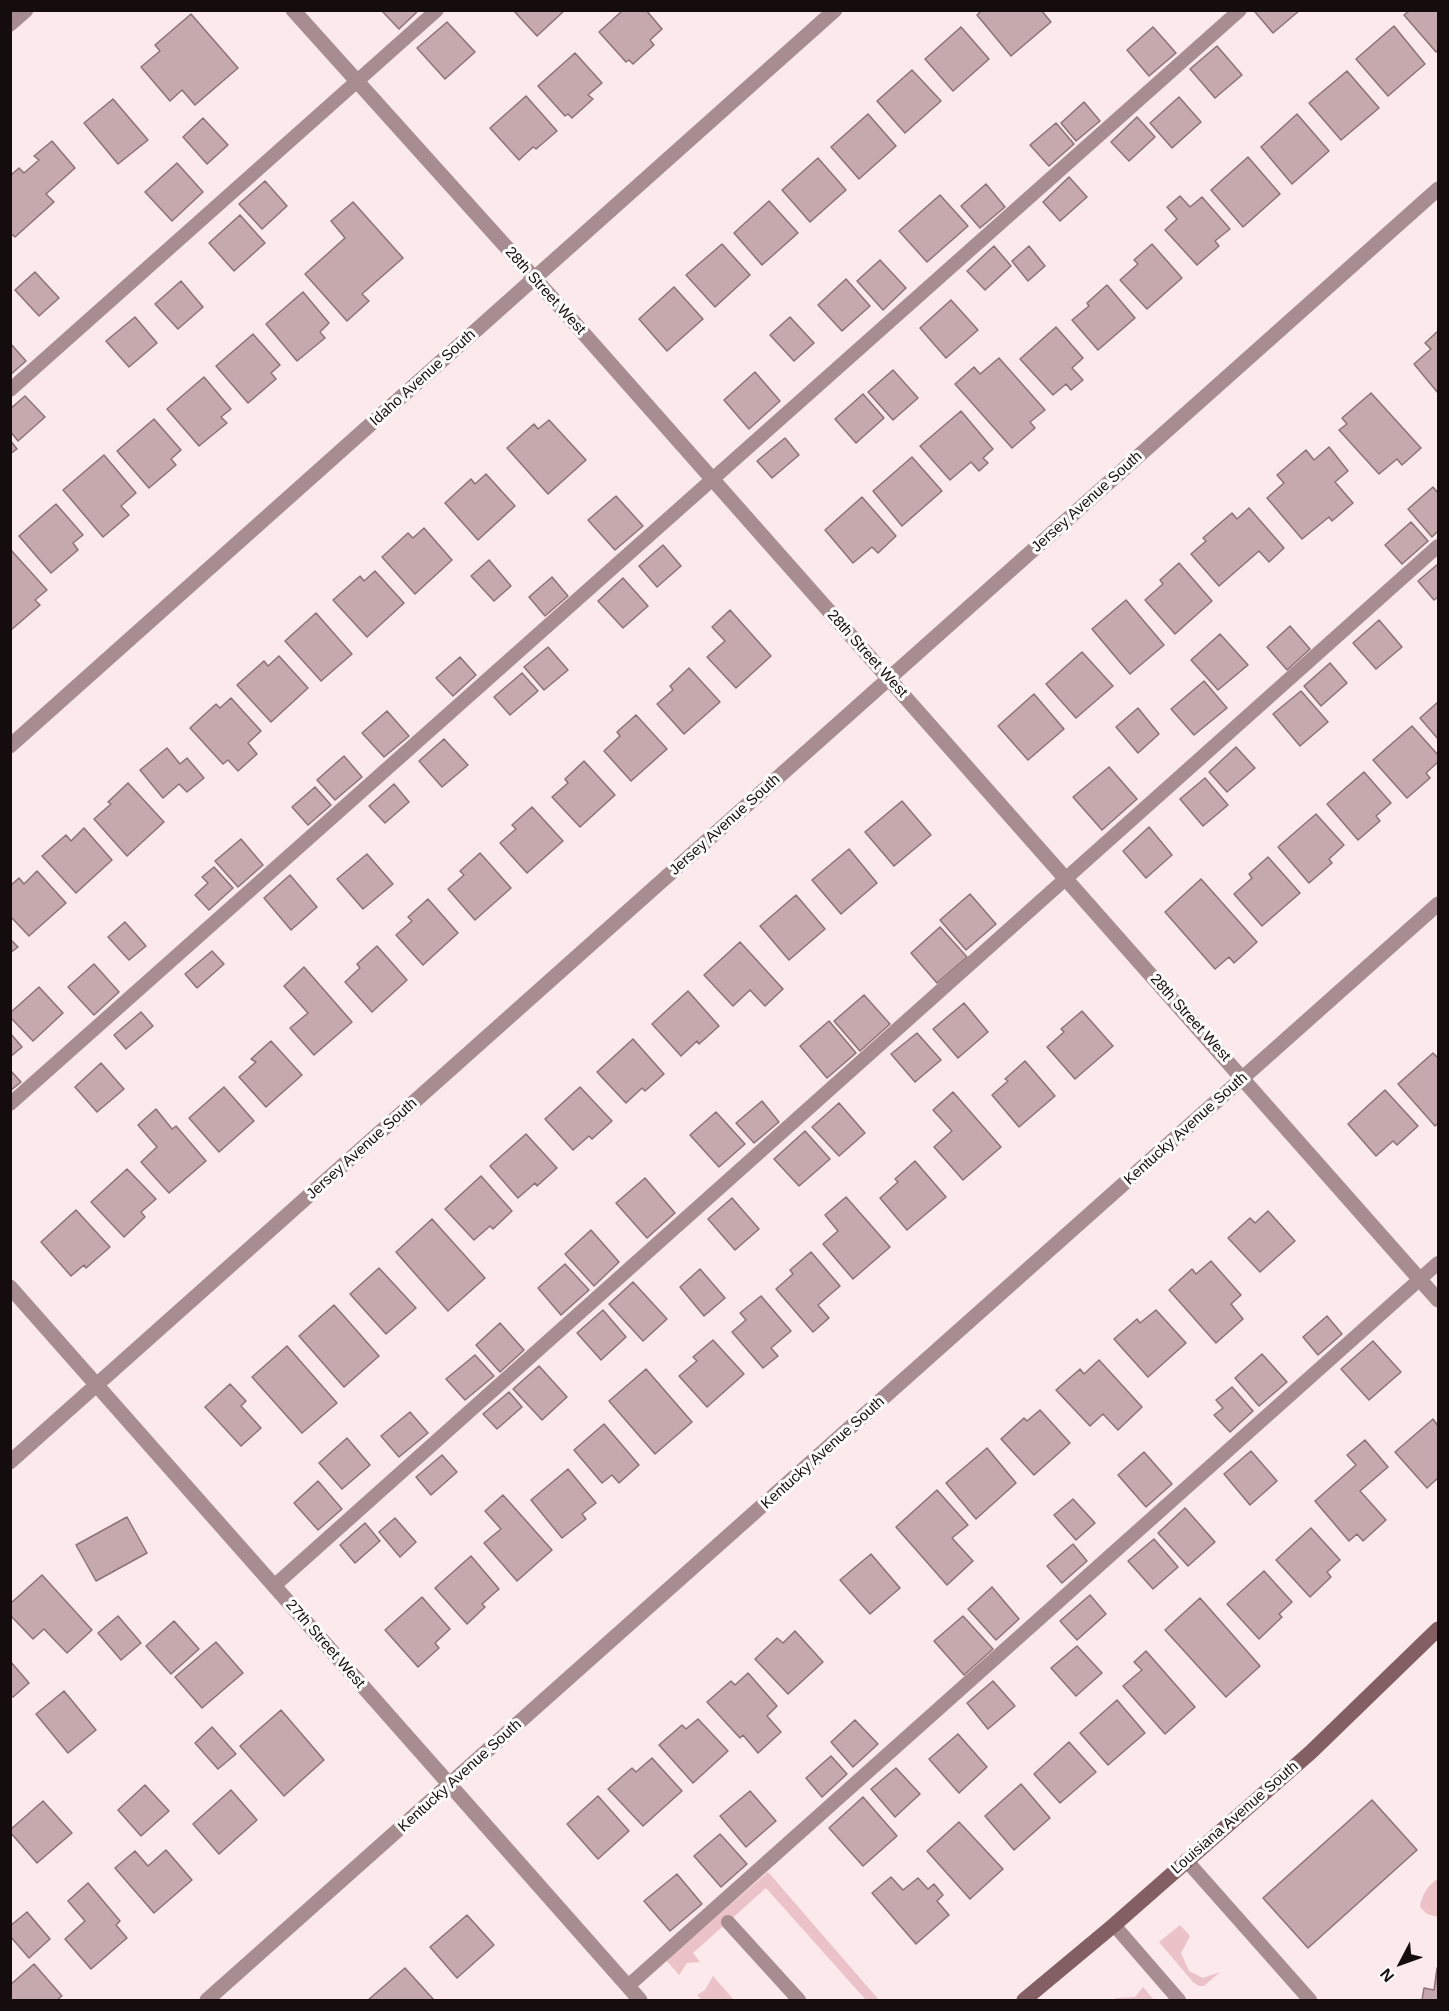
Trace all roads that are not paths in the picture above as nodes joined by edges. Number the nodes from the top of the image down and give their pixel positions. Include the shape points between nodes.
1 (26, 10) edge
2 (293, 10) edge
3 (437, 10) edge
4 (835, 10) edge
5 (1240, 10) edge
6 (10, 24) edge
7 (357, 82) junction
8 (1438, 189) edge
9 (535, 279) junction
10 (10, 390) edge
11 (712, 480) junction
12 (1438, 546) edge
13 (889, 679) junction
14 (10, 746) edge
15 (1066, 878) junction
16 (1438, 904) edge
17 (1244, 1078) junction
18 (10, 1104) edge
19 (1438, 1263) edge
20 (1420, 1279) junction
21 (10, 1287) edge
22 (1438, 1300) edge
23 (97, 1385) junction
24 (10, 1462) edge
25 (274, 1586) junction
26 (1438, 1629) edge
27 (450, 1785) junction
28 (1186, 1860) junction
29 (728, 1922) dead end
30 (1114, 1925) junction
31 (628, 1986) junction
32 (207, 2001) edge
33 (640, 2001) edge
34 (799, 2001) edge
35 (1024, 2001) edge
36 (1179, 2001) edge
37 (1310, 2001) edge

1 - 6 street
2 - 7 street, 28th Street West
3 - 7 lane
4 - 9 street, Idaho Avenue South
5 - 11 lane
7 - 9 street, 28th Street West
7 - 10 lane
8 - 13 street, Jersey Avenue South
9 - 11 street, 28th Street West
9 - 14 street, Idaho Avenue South
11 - 13 street, 28th Street West
11 - 18 lane
12 - 15 lane
13 - 15 street, 28th Street West
13 - 23 street, Jersey Avenue South
15 - 17 street, 28th Street West
15 - 25 lane
16 - 17 street, Kentucky Avenue South
17 - 20 street, 28th Street West
17 - 27 street, Kentucky Avenue South
19 - 20 lane
20 - 22 street, 28th Street West
20 - 31 lane
21 - 23 street, 27th Street West
23 - 24 street, Jersey Avenue South
23 - 25 street, 27th Street West
25 - 27 street, 27th Street West
26 - 28 main road, Louisiana Avenue South via 1311,1752
27 - 31 street, 27th Street West
27 - 32 street, Kentucky Avenue South
28 - 30 main road, Louisiana Avenue South
28 - 37 lane
29 - 34 lane
30 - 35 main road, Louisiana Avenue South
30 - 36 lane
31 - 33 street, 27th Street West

